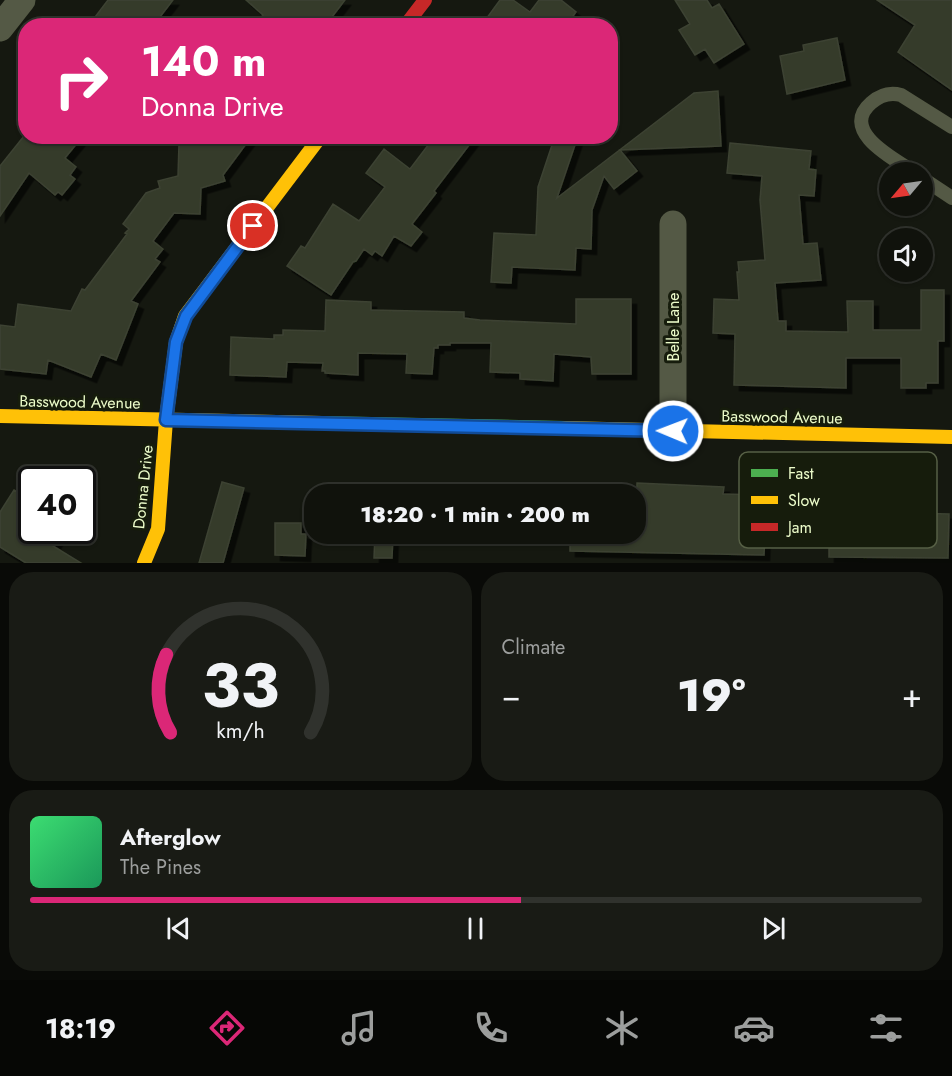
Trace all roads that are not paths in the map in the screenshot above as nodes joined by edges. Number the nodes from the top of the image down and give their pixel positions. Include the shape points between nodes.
1 (22, 0) edge
2 (425, 0) edge
3 (411, 18) edge
4 (0, 28) edge
5 (952, 127) edge
6 (315, 144) edge
7 (899, 162) edge
8 (933, 185) edge
9 (952, 198) edge
10 (673, 224) dead end
11 (0, 416) edge
12 (166, 420) junction
13 (673, 431) junction
14 (952, 437) edge
15 (144, 563) edge

1 - 4 street
2 - 3 street
5 - 7 lane via 901,95 892,93 874,100 865,108 862,129 868,139
6 - 12 street, Donna Drive via 186,316 176,342
8 - 9 lane
10 - 13 street, Belle Lane
11 - 12 street, Basswood Avenue
12 - 13 street, Basswood Avenue
12 - 15 street, Donna Drive via 158,529
13 - 14 street, Basswood Avenue

